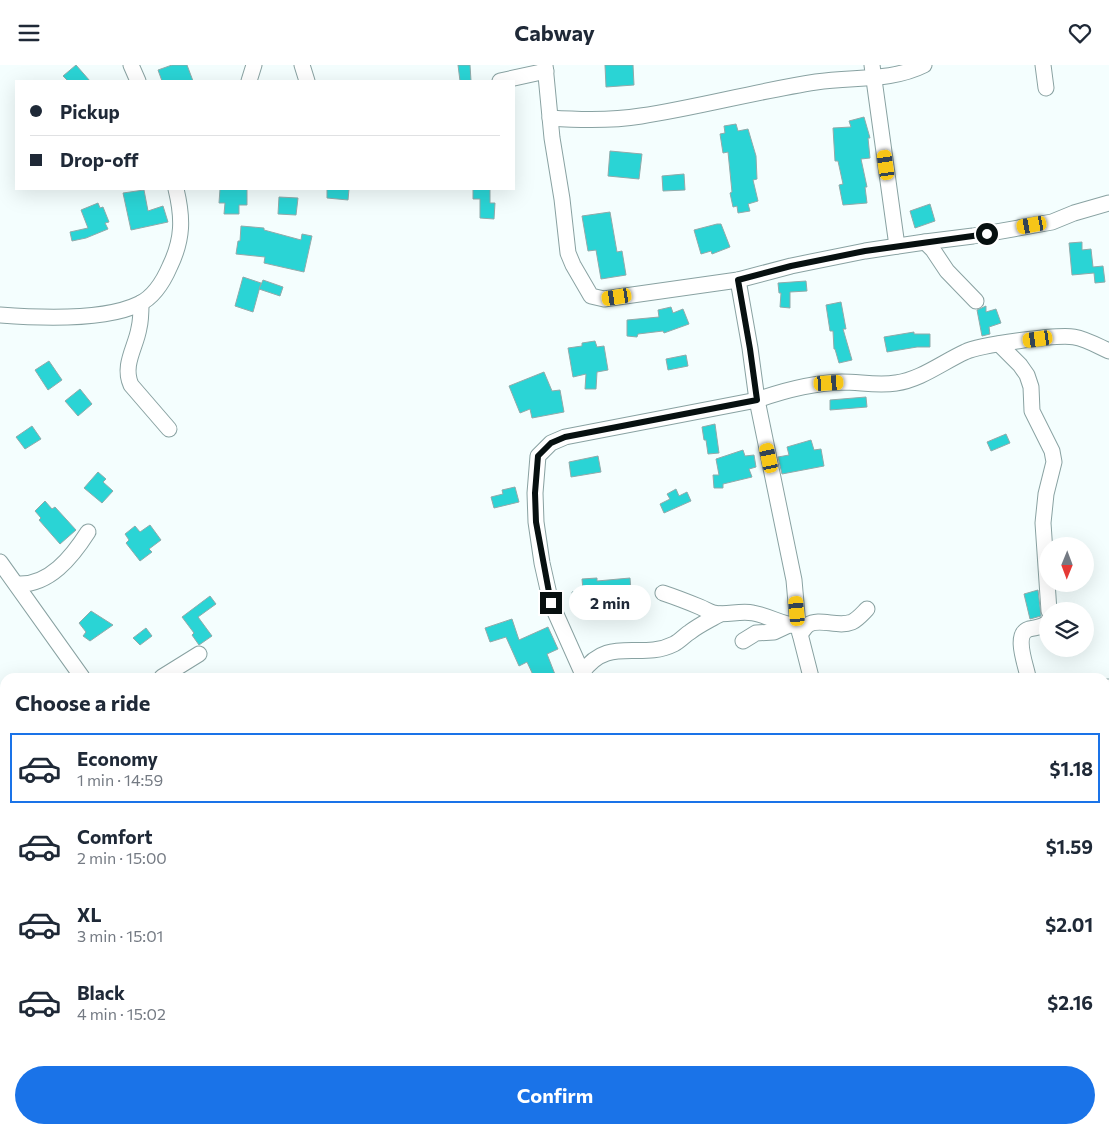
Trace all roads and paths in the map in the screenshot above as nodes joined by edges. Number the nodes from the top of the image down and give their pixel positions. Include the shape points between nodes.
1 (131, 65) edge
2 (254, 65) edge
3 (302, 65) edge
4 (924, 65) edge
5 (1043, 65) edge
6 (546, 68) edge
7 (873, 72) edge
8 (138, 80) edge
9 (249, 80) edge
10 (308, 80) edge
11 (504, 80) edge
12 (1046, 88) dead end
13 (550, 118) junction
14 (180, 192) edge
15 (1109, 203) edge
16 (925, 242) junction
17 (897, 246) junction
18 (738, 280) junction
19 (976, 301) dead end
20 (141, 303) junction
21 (0, 315) edge
22 (999, 344) junction
23 (1109, 351) edge
24 (757, 400) junction
25 (169, 429) dead end
26 (88, 532) dead end
27 (0, 562) edge
28 (17, 584) junction
29 (663, 593) dead end
30 (1048, 602) edge
31 (867, 609) dead end
32 (720, 614) junction
33 (1039, 627) edge
34 (796, 628) junction
35 (743, 641) dead end
36 (199, 654) dead end
37 (79, 673) edge
38 (168, 673) edge
39 (582, 673) edge
40 (584, 673) edge
41 (810, 673) edge
42 (1027, 673) edge

1 - 8 street
2 - 9 street
3 - 10 street
4 - 7 street via 903,74
5 - 12 street
6 - 11 street
6 - 13 street
7 - 13 street via 640,117 602,120
7 - 17 street
13 - 18 street via 568,253 591,296 604,299
14 - 20 street via 181,233 174,258 157,289
15 - 16 street via 1052,222
16 - 17 street
16 - 19 street
17 - 18 street via 791,266
18 - 24 street
20 - 21 street via 88,316
20 - 25 street via 128,378
22 - 23 street via 1057,336 1074,337
22 - 24 street via 967,350 903,382 814,384
22 - 30 street via 1026,375 1031,387 1032,411 1052,451 1054,462 1046,494 1044,523
24 - 34 street via 794,580
24 - 39 street via 565,437 551,443 538,456 536,522 542,563 551,603
26 - 28 street via 79,546 49,576 31,584
27 - 28 street
28 - 37 street
29 - 32 street
31 - 34 street via 857,619 842,625 814,623
32 - 34 street via 752,612
32 - 40 street via 674,644 650,651 601,654 588,664
33 - 42 street via 1028,629 1020,639
34 - 35 street via 756,633
34 - 41 street
36 - 38 street

